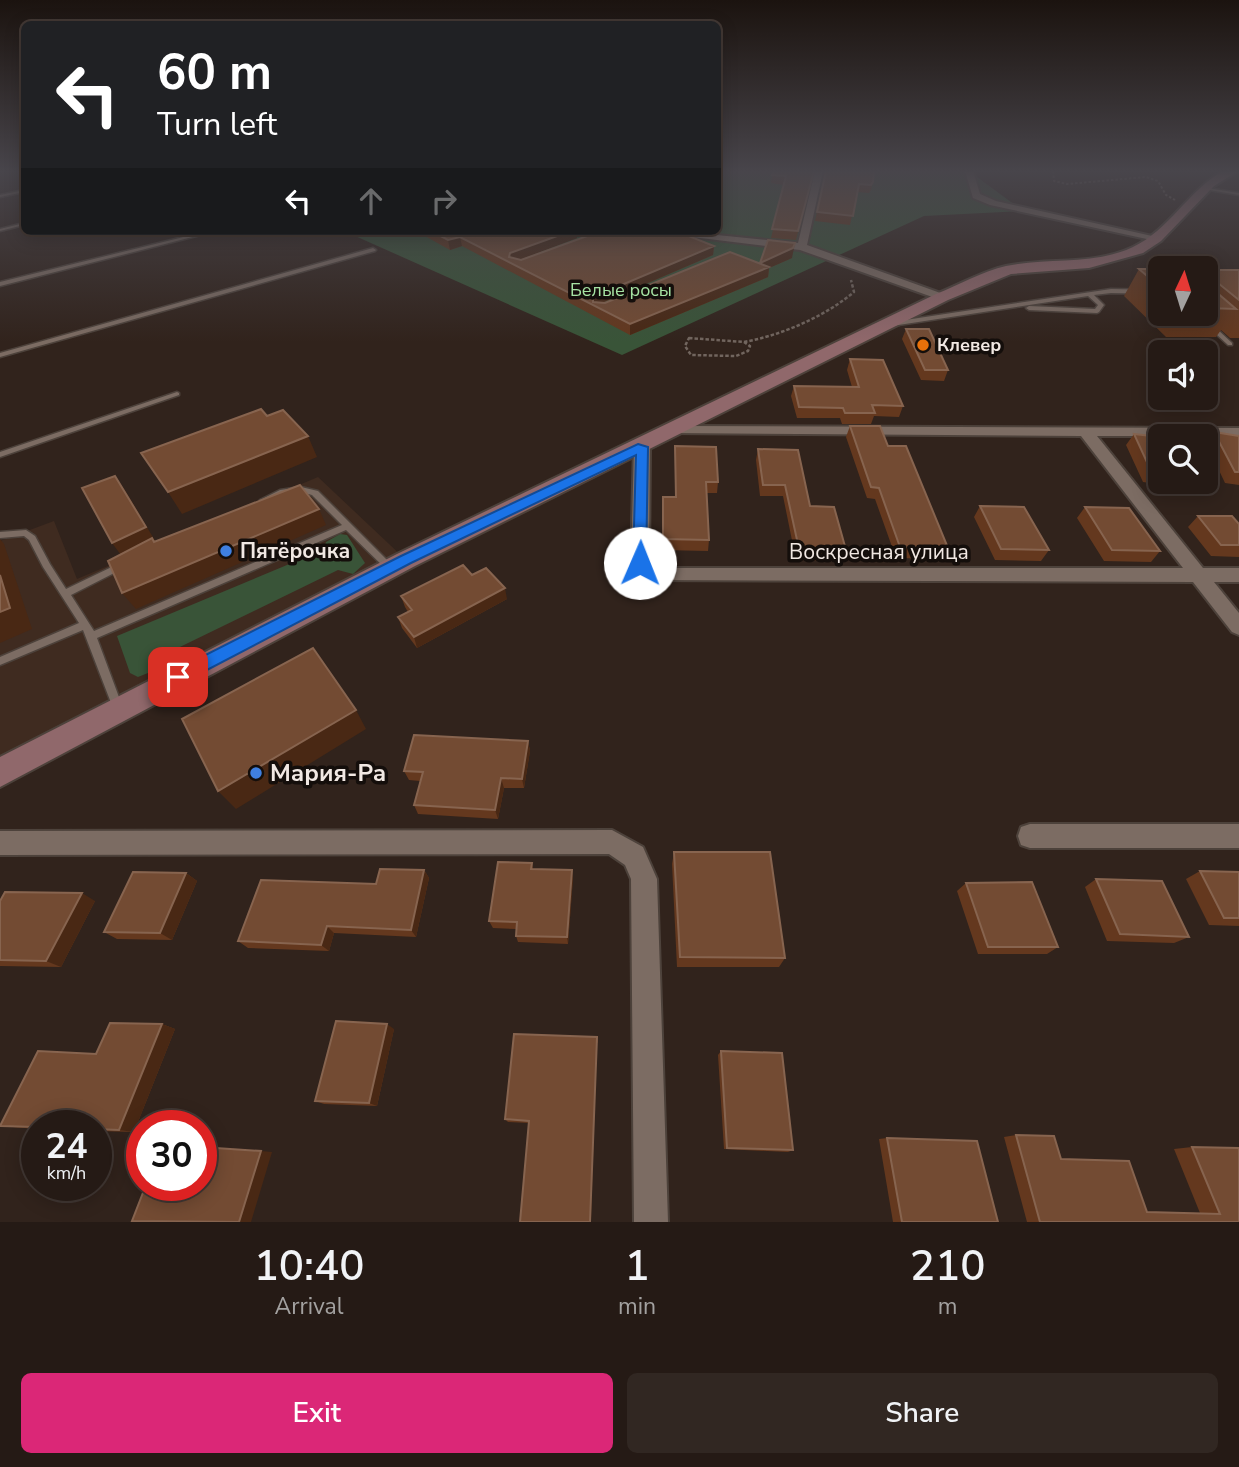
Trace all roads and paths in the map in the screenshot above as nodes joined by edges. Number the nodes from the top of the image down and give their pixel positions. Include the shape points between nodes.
1 (806, 228) edge
2 (1110, 228) edge
3 (1165, 228) edge
4 (198, 235) edge
5 (689, 235) edge
6 (1156, 238) junction
7 (760, 242) junction
8 (802, 247) junction
9 (373, 250) dead end
10 (735, 253) edge
11 (841, 261) junction
12 (0, 284) edge
13 (1148, 292) edge
14 (1088, 293) junction
15 (942, 297) junction
16 (1007, 308) junction
17 (888, 324) junction
18 (1210, 326) edge
19 (744, 342) junction
20 (1230, 344) edge
21 (0, 355) edge
22 (177, 394) dead end
23 (676, 430) junction
24 (1086, 432) junction
25 (1239, 432) edge
26 (642, 447) junction
27 (0, 455) edge
28 (253, 505) edge
29 (347, 526) junction
30 (0, 535) edge
31 (135, 560) edge
32 (390, 568) junction
33 (1198, 575) junction
34 (1239, 575) edge
35 (66, 593) junction
36 (85, 625) junction
37 (1239, 627) edge
38 (90, 637) junction
39 (0, 661) edge
40 (118, 708) junction
41 (0, 773) edge
42 (1030, 836) dead end
43 (1239, 836) edge
44 (0, 843) edge
45 (651, 1222) edge

1 - 8 street
2 - 6 street
3 - 6 street
4 - 12 lane
5 - 7 street
6 - 15 street via 1114,259 1008,270
7 - 8 street
7 - 10 street
8 - 11 street
9 - 21 lane
11 - 15 street
11 - 19 path via 854,292 845,301
13 - 14 lane
14 - 16 lane
14 - 16 lane via 1101,305 1097,311
15 - 17 street
16 - 17 lane
17 - 23 street
18 - 20 lane
19 - 19 path via 689,338 685,346 691,355 736,356 748,351 750,346
22 - 27 lane
23 - 24 street
23 - 26 street
24 - 25 street
24 - 33 street
26 - 32 street
26 - 33 street, Воскресная улица via 640,563 652,575
28 - 29 lane via 287,490 307,490
29 - 32 lane
29 - 38 lane
30 - 35 lane via 30,535
31 - 35 lane
32 - 40 street
33 - 34 street, Воскресная улица
33 - 37 street
35 - 36 lane
36 - 38 lane
36 - 39 lane
38 - 40 lane
40 - 41 street
42 - 43 street
44 - 45 street via 611,842 634,856 644,879

